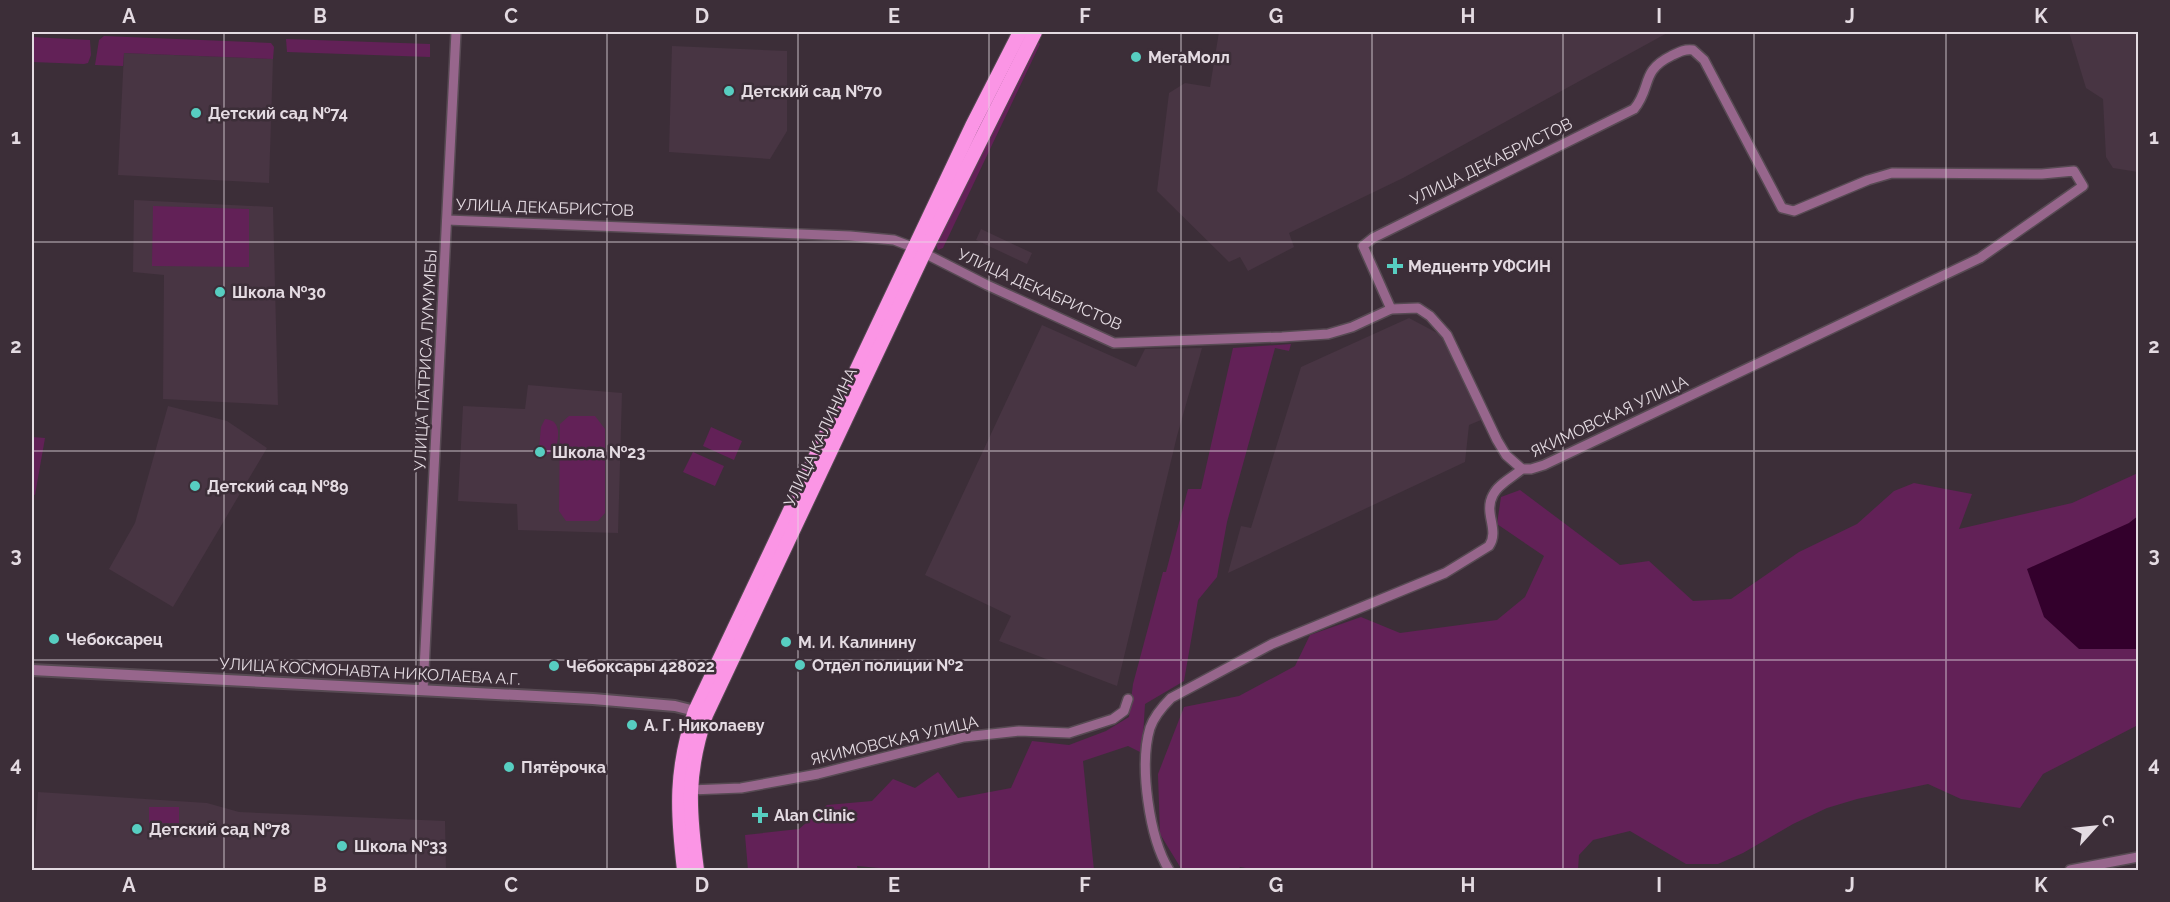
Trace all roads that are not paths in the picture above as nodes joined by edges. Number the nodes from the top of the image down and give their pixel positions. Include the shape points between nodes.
1 (456, 32) edge
2 (1020, 32) edge
3 (1035, 32) edge
4 (2083, 186) joint
5 (447, 220) junction
6 (920, 250) junction
7 (1391, 309) junction
8 (1522, 469) junction
9 (32, 670) edge
10 (423, 690) junction
11 (1128, 699) dead end
12 (700, 713) junction
13 (690, 790) junction
14 (2139, 857) edge
15 (1167, 867) edge
16 (684, 870) edge
17 (697, 870) edge
18 (2070, 870) edge

1 - 5 street, УЛИЦА ПАТРИСА ЛУМУМБЫ
2 - 6 main road, УЛИЦА КАЛИНИНА
3 - 6 main road, УЛИЦА КАЛИНИНА
4 - 7 street, УЛИЦА ДЕКАБРИСТОВ via 2074,171 1892,173 1794,211 1782,208 1704,60 1693,50 1681,51 1652,69 1641,102 1634,109 1363,246
4 - 8 street, ЯКИМОВСКАЯ УЛИЦА via 1980,258 1544,465
5 - 6 street, УЛИЦА ДЕКАБРИСТОВ via 850,236 894,240
5 - 10 street, УЛИЦА ПАТРИСА ЛУМУМБЫ
6 - 7 street, УЛИЦА ДЕКАБРИСТОВ via 1114,343 1338,332
6 - 12 main road, УЛИЦА КАЛИНИНА
7 - 8 street via 1418,308 1440,326 1497,440
8 - 15 street, ЯКИМОВСКАЯ УЛИЦА via 1493,494 1489,515 1494,533 1489,546 1445,573 1272,644 1171,698 1159,710 1146,746 1150,818
9 - 10 street, УЛИЦА КОСМОНАВТА НИКОЛАЕВА А.Г.
10 - 12 street, УЛИЦА КОСМОНАВТА НИКОЛАЕВА А.Г. via 647,702
11 - 13 street, ЯКИМОВСКАЯ УЛИЦА via 1124,711 1113,719 1069,733 1018,730 964,736 818,774 741,789
12 - 13 main road, УЛИЦА КАЛИНИНА
12 - 16 main road, УЛИЦА КАЛИНИНА via 685,739 678,789
13 - 17 main road, УЛИЦА КАЛИНИНА
14 - 18 street

